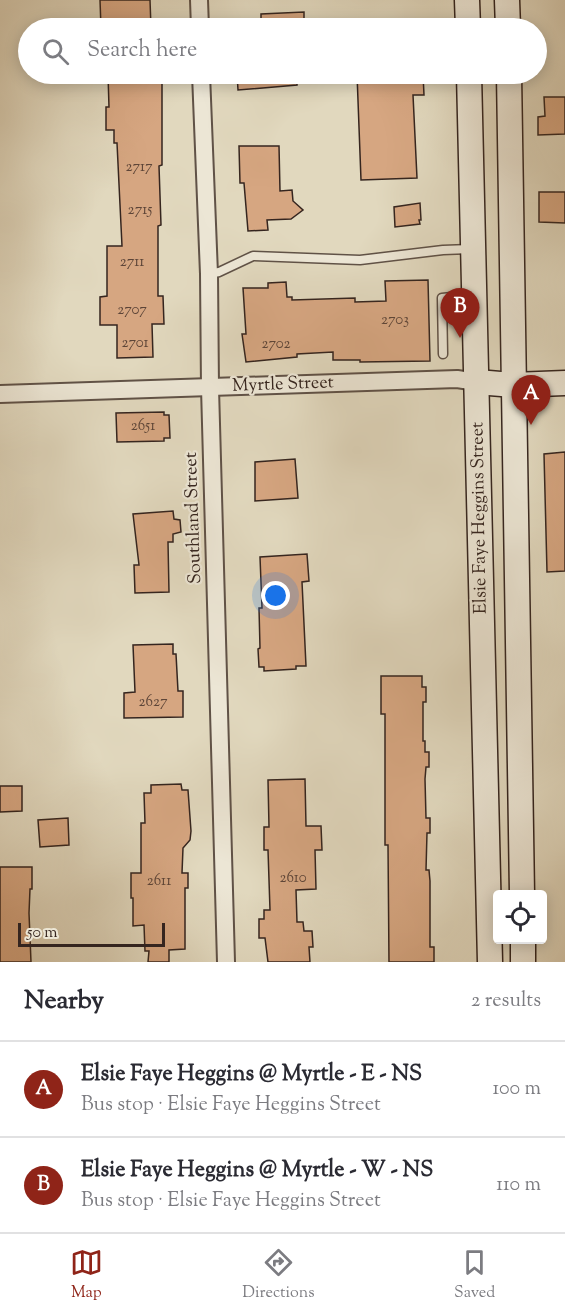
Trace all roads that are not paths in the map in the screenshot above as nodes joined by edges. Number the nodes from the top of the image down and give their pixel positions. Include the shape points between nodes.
1 (199, 0) edge
2 (467, 0) edge
3 (507, 0) edge
4 (200, 18) edge
5 (468, 18) edge
6 (508, 18) edge
7 (201, 84) edge
8 (469, 84) edge
9 (509, 84) edge
10 (474, 249) junction
11 (209, 274) junction
12 (475, 295) junction
13 (442, 354) dead end
14 (477, 382) junction
15 (565, 383) edge
16 (513, 385) junction
17 (210, 388) junction
18 (0, 394) edge
19 (520, 757) junction
20 (486, 758) junction
21 (522, 890) edge
22 (523, 944) edge
23 (226, 962) edge
24 (490, 962) edge
25 (523, 962) edge

1 - 4 street
2 - 5 main road
3 - 6 main road
7 - 11 street, Southland Street
8 - 10 main road, Elsie Faye Heggins Street
9 - 16 main road, Elsie Faye Heggins Street
10 - 11 lane via 360,260 253,256
10 - 12 main road, Elsie Faye Heggins Street
11 - 17 street, Southland Street
12 - 13 lane via 442,298
12 - 14 main road, Elsie Faye Heggins Street
14 - 16 main road, Myrtle Street
14 - 17 street, Myrtle Street
14 - 20 main road, Elsie Faye Heggins Street
15 - 16 main road, Myrtle Street
16 - 19 main road, Elsie Faye Heggins Street
17 - 18 street, Myrtle Street
17 - 23 street, Southland Street
19 - 20 main road
19 - 21 main road, Elsie Faye Heggins Street
20 - 24 main road, Elsie Faye Heggins Street
22 - 25 main road

